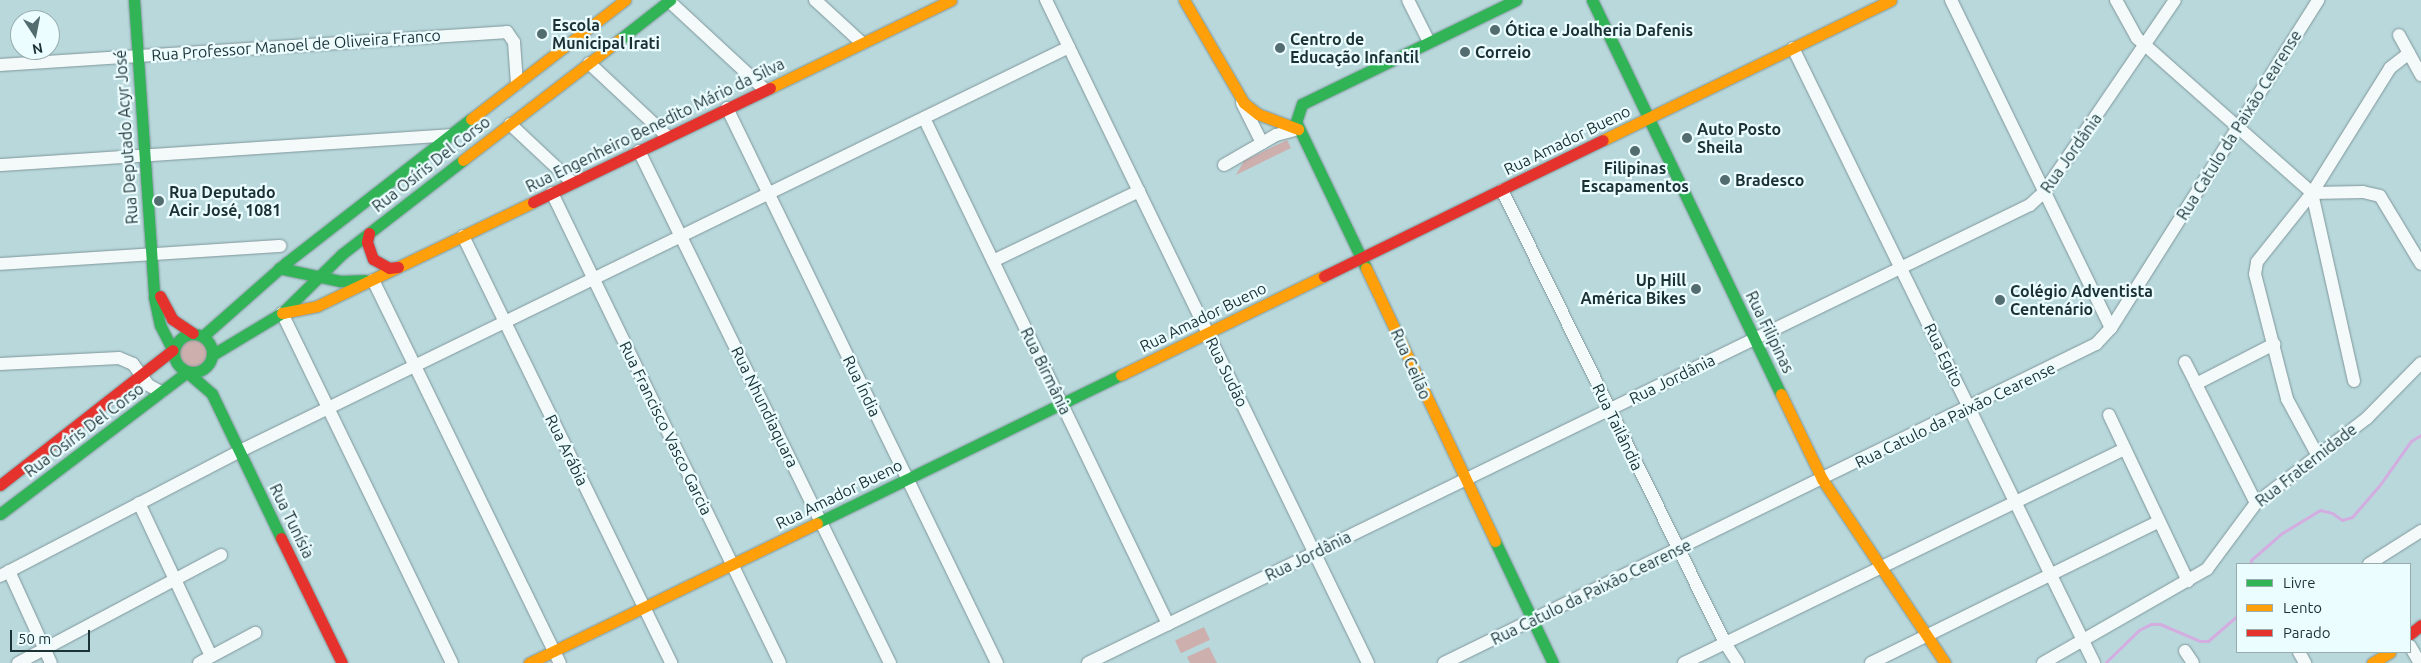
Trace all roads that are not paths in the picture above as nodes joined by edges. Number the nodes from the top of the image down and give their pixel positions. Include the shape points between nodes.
1 (134, 0) edge
2 (626, 0) edge
3 (815, 0) edge
4 (951, 0) edge
5 (1046, 0) edge
6 (1184, 0) edge
7 (1408, 0) edge
8 (1516, 0) edge
9 (1592, 0) edge
10 (1891, 0) edge
11 (1951, 0) edge
12 (2116, 0) edge
13 (2175, 0) edge
14 (2318, 0) edge
15 (670, 1) edge
16 (2399, 36) dead end
17 (1429, 42) junction
18 (862, 43) junction
19 (2144, 45) junction
20 (1069, 47) junction
21 (1793, 48) junction
22 (2409, 53) junction
23 (137, 56) junction
24 (548, 60) junction
25 (589, 63) junction
26 (0, 65) edge
27 (2421, 75) edge
28 (563, 83) junction
29 (517, 84) junction
30 (765, 90) junction
31 (1238, 95) junction
32 (538, 103) junction
33 (728, 108) junction
34 (924, 118) junction
35 (1649, 118) junction
36 (510, 124) junction
37 (2237, 127) junction
38 (1298, 129) junction
39 (451, 135) junction
40 (668, 137) junction
41 (419, 138) junction
42 (1262, 143) junction
43 (639, 151) junction
44 (428, 152) junction
45 (144, 155) junction
46 (0, 165) edge
47 (1224, 165) dead end
48 (573, 183) junction
49 (1502, 190) junction
50 (1139, 191) junction
51 (2044, 192) junction
52 (552, 193) junction
53 (2312, 193) junction
54 (769, 194) junction
55 (369, 233) junction
56 (464, 236) junction
57 (681, 236) junction
58 (280, 246) dead end
59 (150, 254) junction
60 (1362, 257) junction
61 (993, 261) junction
62 (0, 264) edge
63 (2421, 264) edge
64 (398, 267) junction
65 (279, 268) junction
66 (1901, 268) junction
67 (151, 271) junction
68 (319, 276) junction
69 (594, 279) junction
70 (373, 280) junction
71 (282, 313) junction
72 (505, 322) junction
73 (2111, 328) junction
74 (1208, 333) junction
75 (198, 335) junction
76 (1755, 339) junction
77 (2274, 344) junction
78 (173, 350) junction
79 (211, 359) junction
80 (2185, 362) dead end
81 (2421, 363) edge
82 (0, 364) edge
83 (415, 366) junction
84 (187, 372) junction
85 (141, 375) junction
86 (2354, 381) dead end
87 (2196, 384) junction
88 (162, 392) junction
89 (212, 394) junction
90 (1062, 404) junction
91 (328, 408) junction
92 (1970, 408) junction
93 (1610, 409) junction
94 (2108, 416) dead end
95 (2125, 449) junction
96 (240, 451) junction
97 (2318, 456) junction
98 (908, 479) junction
99 (1822, 479) junction
100 (1463, 480) junction
101 (0, 485) edge
102 (2256, 502) junction
103 (139, 503) junction
104 (2017, 504) junction
105 (0, 514) edge
106 (2159, 520) junction
107 (820, 521) junction
108 (2421, 531) edge
109 (1679, 549) junction
110 (1314, 553) junction
111 (221, 555) dead end
112 (2370, 563) edge
113 (732, 564) junction
114 (1881, 567) junction
115 (2049, 572) junction
116 (5, 573) edge
117 (175, 580) junction
118 (2188, 581) junction
119 (644, 607) junction
120 (1532, 620) junction
121 (1168, 624) junction
122 (2421, 625) edge
123 (255, 633) dead end
124 (2411, 633) edge
125 (1927, 635) junction
126 (2083, 640) junction
127 (1725, 643) junction
128 (2411, 648) edge
129 (44, 649) junction
130 (554, 651) junction
131 (2185, 651) dead end
132 (2388, 653) edge
133 (211, 656) junction
134 (18, 663) edge
135 (51, 663) edge
136 (199, 663) edge
137 (342, 663) edge
138 (452, 663) edge
139 (529, 663) edge
140 (560, 663) edge
141 (671, 663) edge
142 (780, 663) edge
143 (890, 663) edge
144 (997, 663) edge
145 (1088, 663) edge
146 (1368, 663) edge
147 (1444, 663) edge
148 (1553, 663) edge
149 (1684, 663) edge
150 (1738, 663) edge
151 (1871, 663) edge
152 (1945, 663) edge
153 (2043, 663) edge
154 (2094, 663) edge
155 (2193, 663) edge
156 (2372, 663) edge
157 (2420, 663) edge

1 - 23 street, Rua Deputado Acyr José
2 - 24 street, Rua Osíris Del Corso
3 - 18 street
4 - 18 street, Rua Engenheiro Benedito Mário da Silva
5 - 20 street, Rua Sudão
6 - 31 street
7 - 17 street
8 - 17 street
9 - 35 street, Rua Filipinas
10 - 21 street, Rua Amador Bueno
11 - 51 street
12 - 19 street via 2132,31
13 - 19 street, Rua Jordânia
14 - 37 street, Rua Catulo da Paixão Cearense
15 - 25 street, Rua Osíris Del Corso
15 - 30 street
16 - 22 street
17 - 38 street via 1302,104 1296,118
18 - 30 street, Rua Engenheiro Benedito Mário da Silva
19 - 37 street
19 - 51 street, Rua Jordânia
20 - 34 street
20 - 50 street, Rua Sudão
21 - 35 street, Rua Amador Bueno
21 - 66 street, Rua Egito
22 - 27 street
22 - 53 street via 2390,68
23 - 26 street, Rua Professor Manoel de Oliveira Franco
23 - 29 street, Rua Professor Manoel de Oliveira Franco via 506,32 514,42
23 - 45 street, Rua Deputado Acyr José
24 - 28 street via 548,76
24 - 29 street, Rua Osíris Del Corso
25 - 28 street, Rua Osíris Del Corso
25 - 40 street
28 - 32 street, Rua Osíris Del Corso
29 - 32 street via 531,84 536,89
29 - 39 street, Rua Osíris Del Corso
30 - 33 street, Rua Engenheiro Benedito Mário da Silva
31 - 38 street via 1250,110
31 - 42 street
32 - 36 street, Rua Osíris Del Corso
33 - 40 street, Rua Engenheiro Benedito Mário da Silva
33 - 54 street, Rua Índia
34 - 54 street
34 - 61 street, Rua Birmânia
35 - 49 street, Rua Amador Bueno
35 - 76 street, Rua Filipinas
36 - 48 street
36 - 55 street, Rua Osíris Del Corso
37 - 53 street
37 - 73 street, Rua Catulo da Paixão Cearense
38 - 42 street
38 - 60 street, Rua Ceilão
39 - 41 street
39 - 44 street, Rua Osíris Del Corso
40 - 43 street, Rua Engenheiro Benedito Mário da Silva
41 - 44 street
41 - 45 street
42 - 47 street
43 - 48 street, Rua Engenheiro Benedito Mário da Silva
43 - 57 street, Rua Nhundiaquara
44 - 65 street, Rua Osíris Del Corso
45 - 46 street
45 - 59 street, Rua Deputado Acyr José
48 - 52 street, Rua Engenheiro Benedito Mário da Silva
49 - 60 street, Rua Amador Bueno
49 - 93 street, Rua Tailândia
50 - 61 street
50 - 74 street, Rua Sudão
51 - 66 street, Rua Jordânia via 2030,205
51 - 73 street
52 - 56 street, Rua Engenheiro Benedito Mário da Silva
52 - 69 street, Rua Francisco Vasco Garcia
53 - 63 street via 2363,192 2380,196
53 - 77 street via 2255,268
53 - 86 street
54 - 57 street
54 - 98 street, Rua Índia
55 - 64 street via 367,242 373,259 389,268
55 - 68 street, Rua Osíris Del Corso
56 - 64 street, Rua Engenheiro Benedito Mário da Silva
56 - 72 street, Rua Arábia
57 - 69 street
57 - 107 street, Rua Nhundiaquara
58 - 59 street
59 - 62 street
59 - 67 street, Rua Deputado Acyr José
60 - 74 street, Rua Amador Bueno
60 - 100 street, Rua Ceilão
61 - 90 street, Rua Birmânia
64 - 70 street, Rua Engenheiro Benedito Mário da Silva
65 - 68 street, Rua Engenheiro Benedito Mário da Silva
65 - 75 street, Rua Osíris Del Corso
66 - 76 street, Rua Jordânia
66 - 92 street, Rua Egito
67 - 75 street, Rua Deputado Acyr José via 167,313 178,325
67 - 78 street, Rua Deputado Acyr José via 156,312
68 - 70 street, Rua Engenheiro Benedito Mário da Silva via 340,281
68 - 71 street, Rua Osíris Del Corso
69 - 72 street
69 - 113 street, Rua Francisco Vasco Garcia
70 - 71 street, Rua Engenheiro Benedito Mário da Silva via 317,306
70 - 83 street
71 - 79 street, Rua Osíris Del Corso
71 - 91 street
72 - 83 street
72 - 119 street, Rua Arábia
73 - 92 street, Rua Catulo da Paixão Cearense via 2088,350
74 - 90 street, Rua Amador Bueno
74 - 110 street, Rua Sudão
75 - 78 street via 182,336
75 - 79 street via 210,344
76 - 93 street, Rua Jordânia
76 - 99 street, Rua Filipinas
77 - 87 street
77 - 97 street via 2287,399
78 - 84 street via 175,361
78 - 85 street, Rua Osíris Del Corso
79 - 84 street via 200,371
79 - 89 street, Rua Tunísia
80 - 87 street
81 - 97 street, Rua Fraternidade via 2378,408
82 - 85 street via 119,358 133,364
83 - 91 street
83 - 130 street
84 - 88 street, Rua Osíris Del Corso
84 - 89 street, Rua Tunísia
85 - 88 street via 152,388
85 - 101 street, Rua Osíris Del Corso
87 - 102 street
88 - 105 street, Rua Osíris Del Corso
89 - 96 street, Rua Tunísia
90 - 98 street, Rua Amador Bueno
90 - 121 street, Rua Birmânia
91 - 96 street
91 - 138 street
92 - 99 street, Rua Catulo da Paixão Cearense
92 - 104 street, Rua Egito
93 - 100 street, Rua Jordânia
93 - 109 street, Rua Tailândia
94 - 95 street
95 - 104 street
95 - 106 street
96 - 103 street
96 - 137 street, Rua Tunísia
97 - 102 street, Rua Fraternidade
98 - 107 street, Rua Amador Bueno
98 - 144 street, Rua Índia
99 - 109 street, Rua Catulo da Paixão Cearense
99 - 114 street, Rua Filipinas
100 - 110 street, Rua Jordânia
100 - 120 street, Rua Ceilão
102 - 118 street, Rua Fraternidade via 2214,563
103 - 116 street
103 - 117 street
104 - 114 street
104 - 115 street, Rua Egito
106 - 115 street
106 - 118 street
107 - 113 street, Rua Amador Bueno
107 - 143 street, Rua Nhundiaquara
108 - 112 street
109 - 120 street, Rua Catulo da Paixão Cearense
109 - 127 street, Rua Tailândia
110 - 121 street, Rua Jordânia
110 - 146 street, Rua Sudão
111 - 117 street
113 - 119 street, Rua Amador Bueno
113 - 142 street, Rua Francisco Vasco Garcia
114 - 125 street, Rua Filipinas
114 - 127 street
115 - 125 street
115 - 126 street, Rua Egito
116 - 129 street
117 - 129 street
117 - 133 street
118 - 126 street, Rua Fraternidade
119 - 130 street, Rua Amador Bueno
119 - 141 street, Rua Arábia
120 - 147 street, Rua Catulo da Paixão Cearense
120 - 148 street, Rua Ceilão
121 - 145 street, Rua Jordânia
122 - 124 street
123 - 133 street
125 - 151 street
125 - 152 street, Rua Filipinas
126 - 153 street, Rua Fraternidade
126 - 154 street, Rua Egito
127 - 149 street
127 - 150 street, Rua Tailândia
128 - 157 street
129 - 134 street
129 - 135 street
130 - 139 street, Rua Amador Bueno
130 - 140 street
131 - 155 street
132 - 156 street
133 - 136 street

